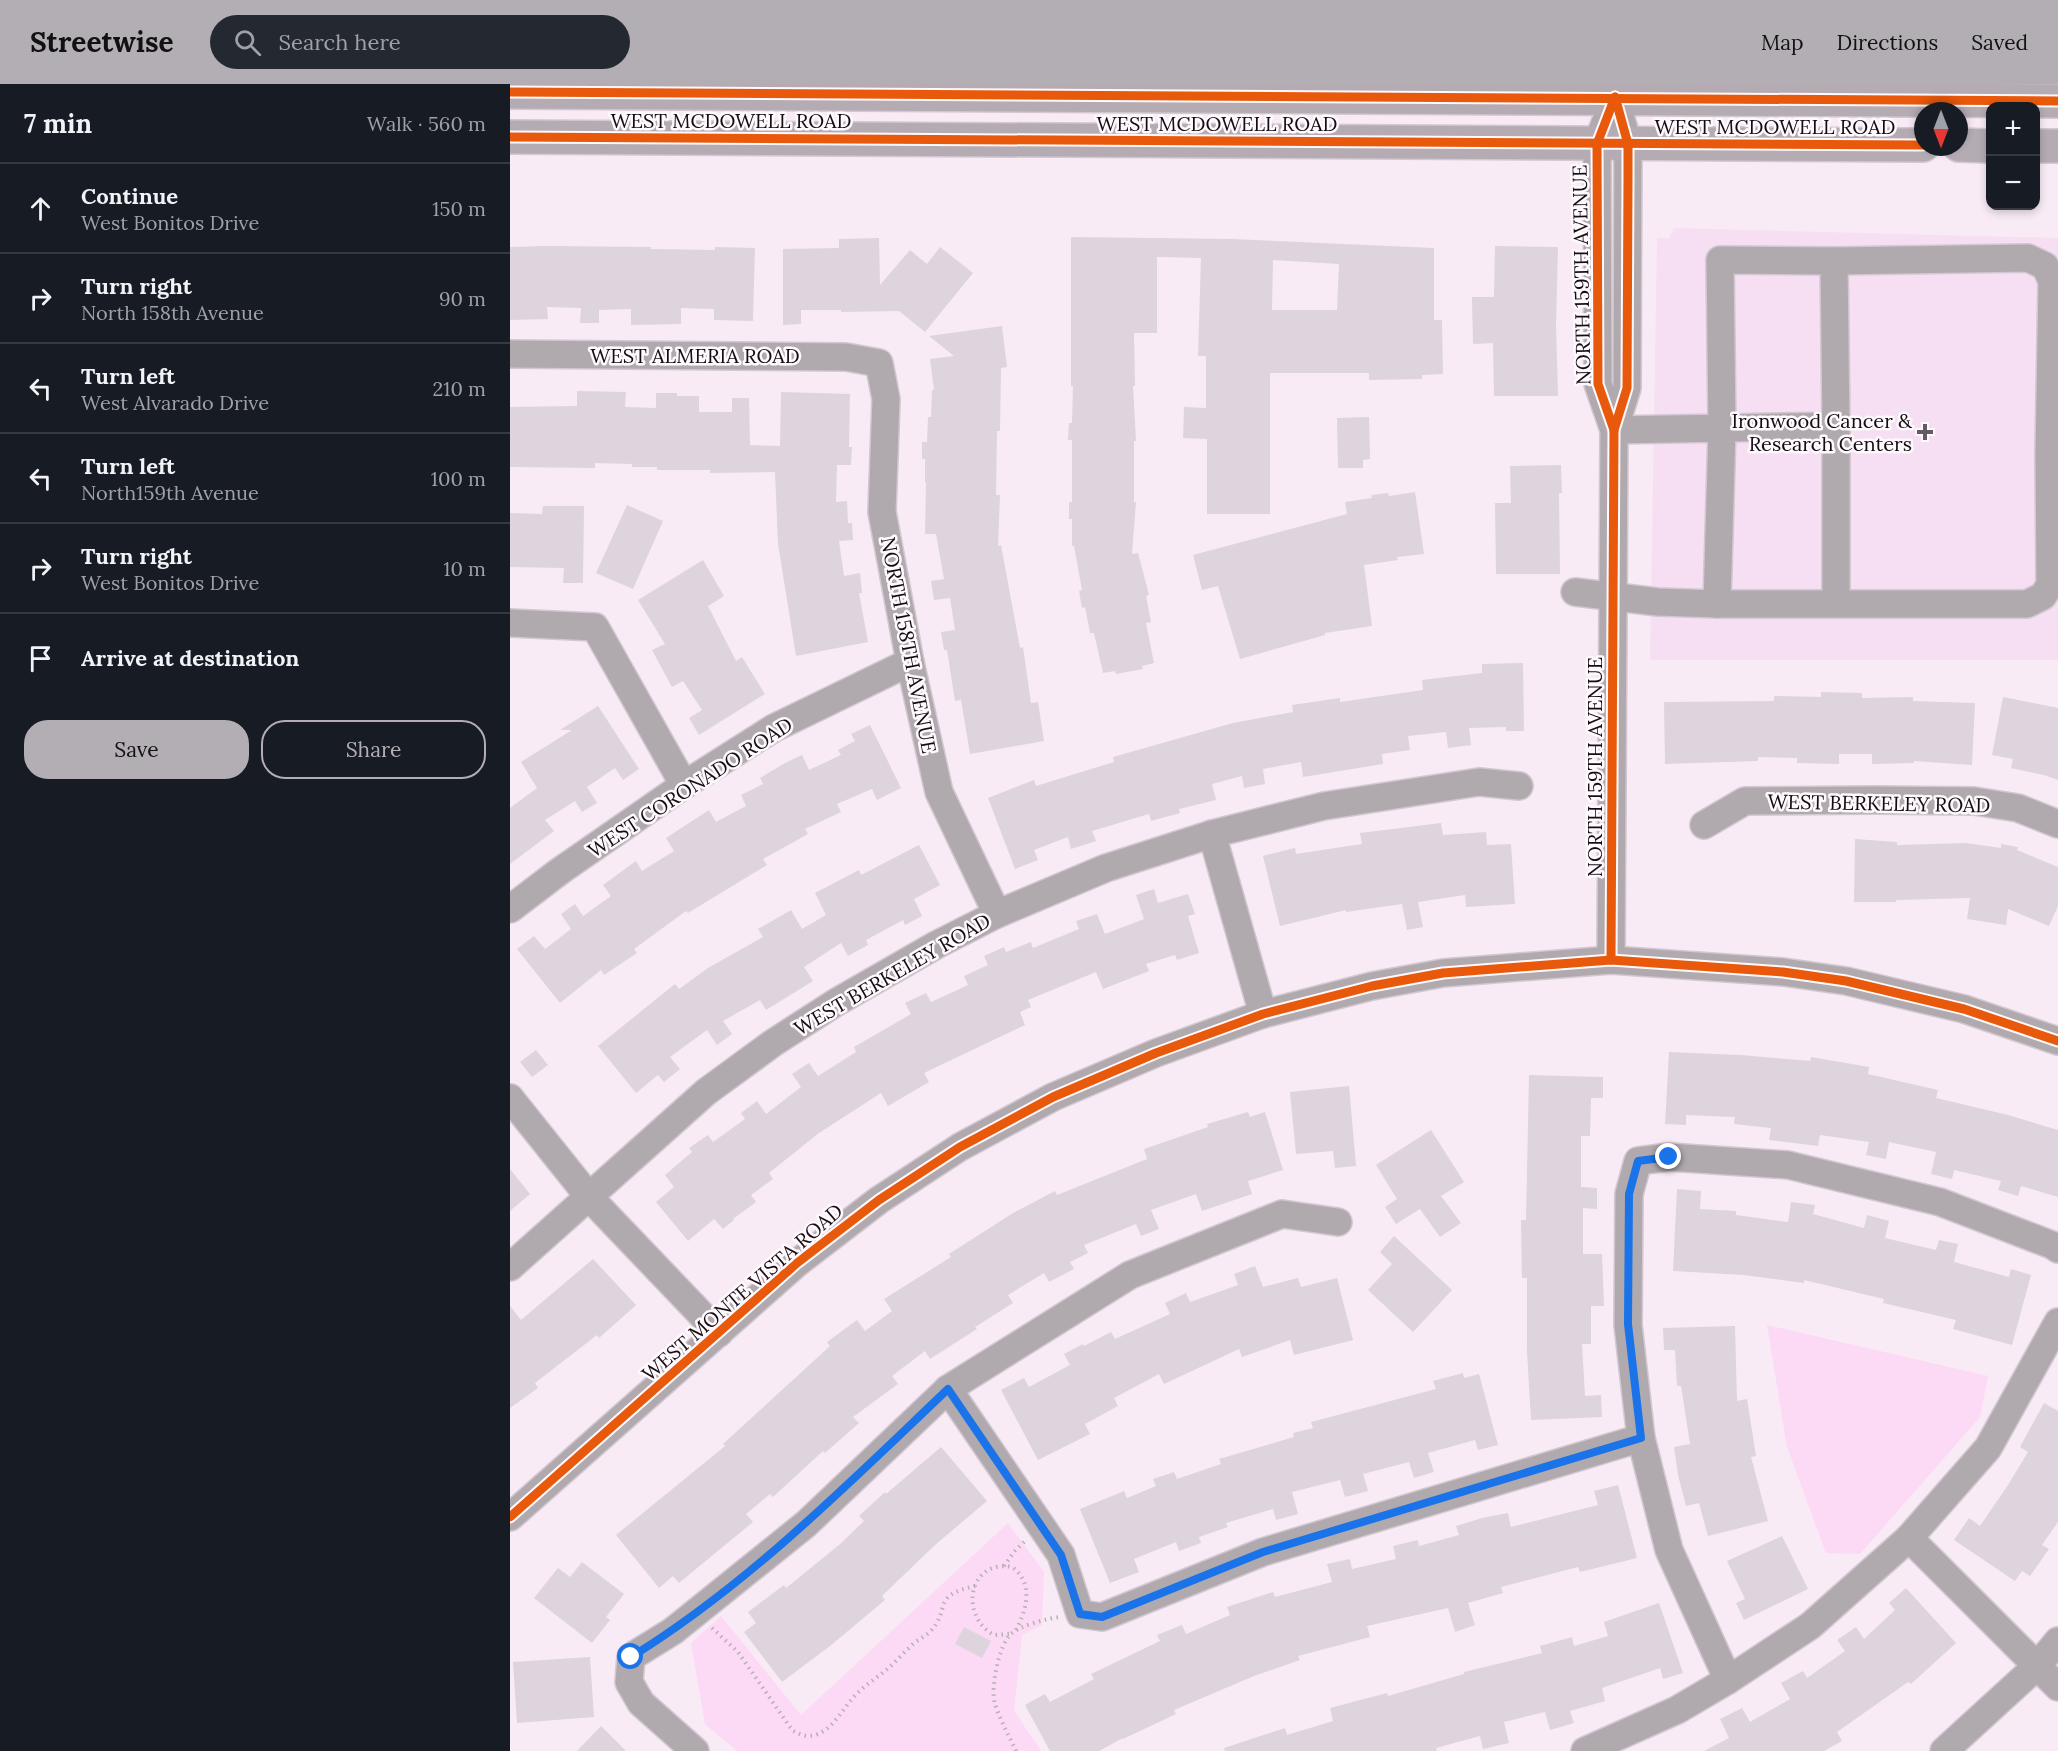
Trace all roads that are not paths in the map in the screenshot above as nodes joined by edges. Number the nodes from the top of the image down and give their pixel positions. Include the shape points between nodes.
1 (1614, 91) edge
2 (512, 92) edge
3 (2058, 101) edge
4 (510, 137) edge
5 (1612, 144) junction
6 (1914, 145) edge
7 (1968, 146) edge
8 (1986, 146) edge
9 (2040, 146) edge
10 (2058, 146) edge
11 (1834, 261) junction
12 (510, 354) edge
13 (879, 363) joint
14 (1836, 426) junction
15 (1722, 429) junction
16 (1614, 430) junction
17 (1575, 592) dead end
18 (1613, 597) junction
19 (1836, 603) junction
20 (1717, 604) junction
21 (510, 623) edge
22 (910, 662) junction
23 (684, 785) junction
24 (1519, 786) dead end
25 (2058, 824) edge
26 (1704, 825) dead end
27 (1212, 834) junction
28 (510, 909) edge
29 (997, 914) junction
30 (1611, 960) junction
31 (1263, 1014) junction
32 (2058, 1041) edge
33 (510, 1098) edge
34 (590, 1198) junction
35 (1338, 1222) dead end
36 (2058, 1249) edge
37 (510, 1267) edge
38 (2058, 1322) edge
39 (720, 1333) junction
40 (948, 1389) junction
41 (1641, 1438) junction
42 (510, 1516) edge
43 (1909, 1538) junction
44 (2058, 1641) edge
45 (2037, 1666) junction
46 (1728, 1680) junction
47 (2058, 1687) edge
48 (695, 1751) edge
49 (1585, 1751) edge
50 (1944, 1751) edge

1 - 2 main road, WEST MCDOWELL ROAD
1 - 3 main road, WEST MCDOWELL ROAD
1 - 5 street, NORTH 159TH AVENUE
4 - 5 main road, WEST MCDOWELL ROAD
5 - 6 main road, WEST MCDOWELL ROAD
5 - 16 street, NORTH 159TH AVENUE via 1598,384
7 - 8 main road
9 - 10 main road
11 - 14 street
11 - 15 street via 1720,260
11 - 19 street via 2028,258 2045,266 2052,281 2050,585 2043,596 2027,604
12 - 13 street, WEST ALMERIA ROAD via 846,357
13 - 22 street, NORTH 158TH AVENUE via 886,399 882,512
14 - 15 street
14 - 19 street
15 - 16 street
15 - 20 street
16 - 18 street, NORTH 159TH AVENUE
17 - 18 street
18 - 20 street
18 - 30 street, NORTH 159TH AVENUE
19 - 20 street
21 - 23 street via 595,627
22 - 23 street, WEST CORONADO ROAD via 774,728
22 - 29 street, NORTH 158TH AVENUE via 939,792
23 - 28 street, WEST CORONADO ROAD
24 - 27 street, WEST BERKELEY ROAD via 1479,782 1324,806
25 - 26 street, WEST BERKELEY ROAD via 2018,808 1974,801 1875,800 1745,801
27 - 29 street, WEST BERKELEY ROAD via 1106,868
27 - 31 street
29 - 34 street, WEST BERKELEY ROAD via 936,945 773,1043 706,1092
30 - 31 street, WEST MONTE VISTA ROAD via 1443,973 1372,986
30 - 32 street, WEST MONTE VISTA ROAD via 1783,972 1846,981 1964,1009
31 - 39 street, WEST MONTE VISTA ROAD via 1156,1053 1053,1097 960,1147 870,1207 797,1263
33 - 34 street
34 - 37 street, WEST BERKELEY ROAD
34 - 39 street
35 - 40 street via 1282,1214 1130,1275
36 - 41 street via 1940,1202 1788,1165 1669,1157 1638,1161 1629,1194 1628,1324
38 - 43 street via 1988,1448
39 - 42 street, WEST MONTE VISTA ROAD
40 - 41 street via 1061,1555 1080,1614 1102,1617 1263,1552
40 - 48 street via 806,1524 673,1631 631,1657 629,1682 640,1703
41 - 46 street via 1670,1550
43 - 45 street
43 - 46 street via 1810,1626
44 - 45 street
45 - 47 street
45 - 50 street
46 - 49 street via 1677,1710

